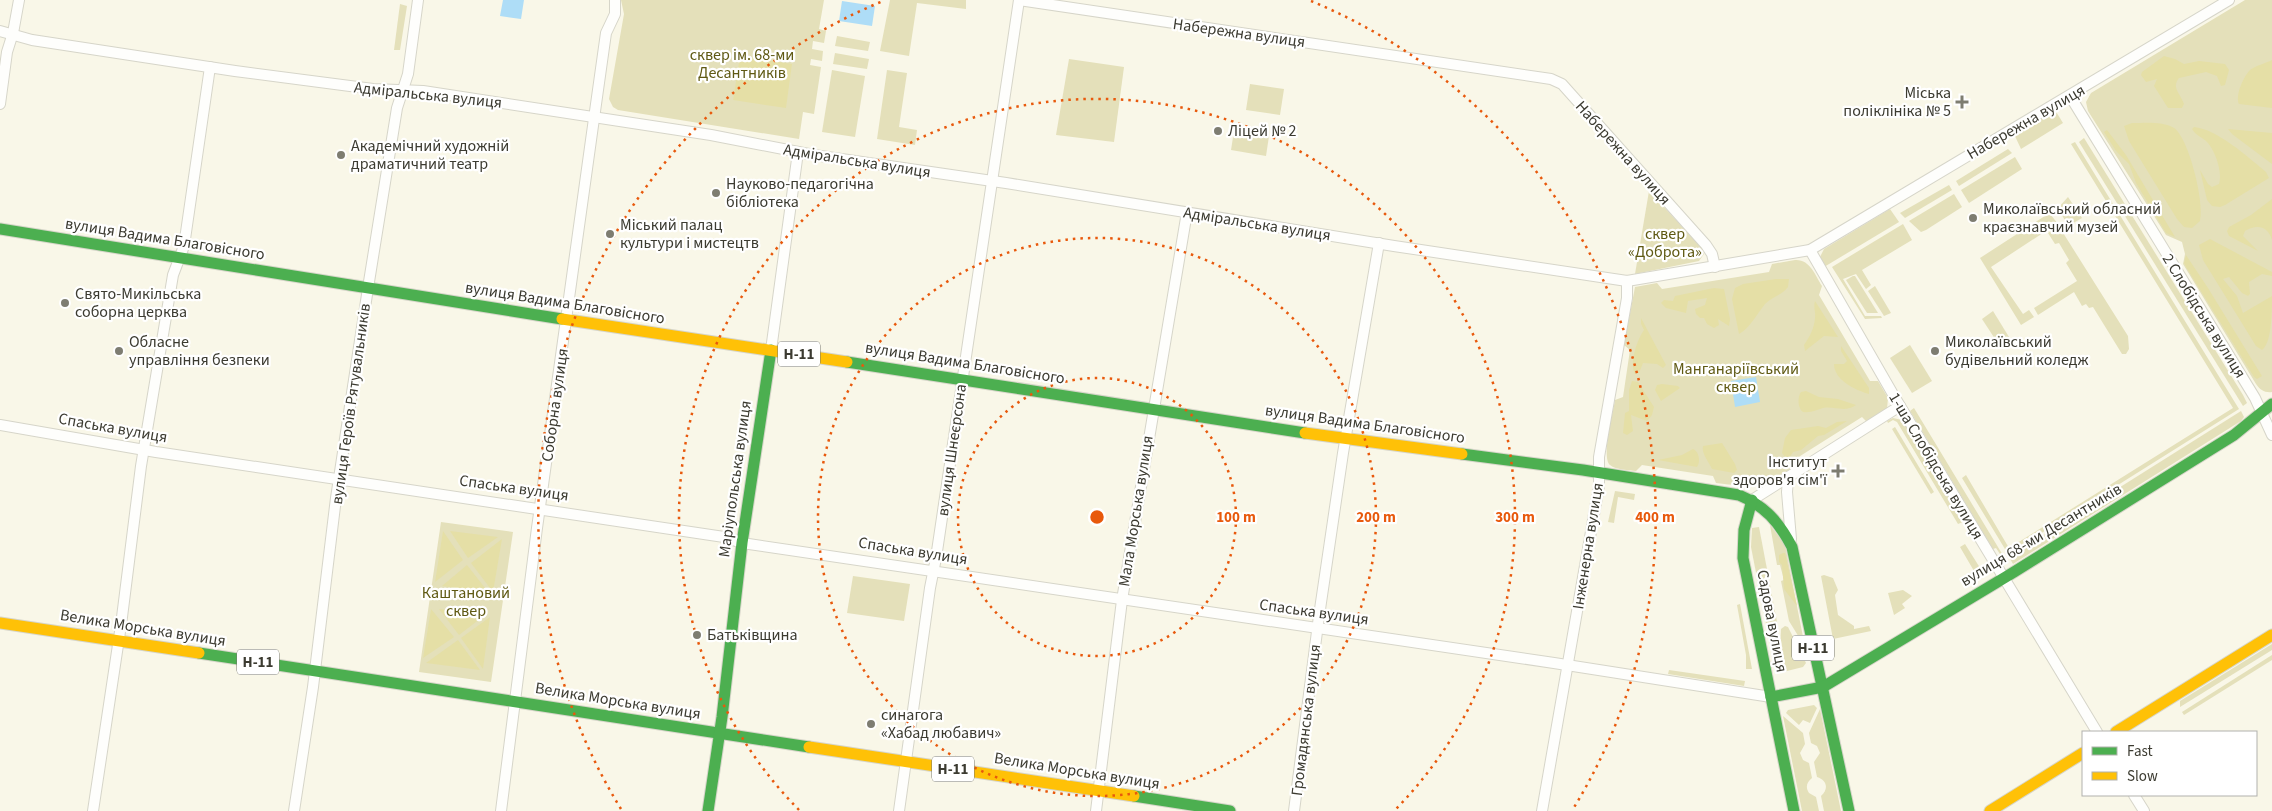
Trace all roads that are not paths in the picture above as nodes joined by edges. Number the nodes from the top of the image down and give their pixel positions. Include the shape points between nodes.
1 (18, 0) edge
2 (418, 0) edge
3 (615, 0) edge
4 (1019, 0) edge
5 (2229, 0) edge
6 (0, 31) edge
7 (13, 33) junction
8 (210, 68) junction
9 (402, 90) junction
10 (2070, 96) junction
11 (0, 104) edge
12 (595, 117) junction
13 (798, 152) junction
14 (992, 181) junction
15 (1187, 212) junction
16 (0, 229) edge
17 (1378, 243) junction
18 (1810, 250) junction
19 (180, 259) junction
20 (1715, 267) junction
21 (1627, 281) junction
22 (368, 288) junction
23 (566, 320) junction
24 (771, 350) junction
25 (962, 380) junction
26 (2272, 404) edge
27 (1900, 406) junction
28 (1154, 408) junction
29 (2261, 412) junction
30 (0, 425) edge
31 (2272, 435) edge
32 (1347, 439) junction
33 (144, 450) junction
34 (1600, 474) junction
35 (1788, 478) junction
36 (339, 479) junction
37 (1752, 500) junction
38 (540, 508) junction
39 (742, 543) junction
40 (1792, 547) junction
41 (933, 571) junction
42 (2004, 577) junction
43 (1122, 600) junction
44 (0, 623) edge
45 (1317, 629) junction
46 (2272, 634) edge
47 (119, 641) junction
48 (1568, 665) junction
49 (316, 672) junction
50 (1822, 687) junction
51 (1771, 697) junction
52 (516, 702) junction
53 (2095, 731) edge
54 (2118, 731) edge
55 (720, 733) junction
56 (2082, 754) edge
57 (907, 761) junction
58 (1099, 791) junction
59 (2135, 796) edge
60 (93, 811) edge
61 (294, 811) edge
62 (501, 811) edge
63 (708, 811) edge
64 (899, 811) edge
65 (1096, 811) edge
66 (1230, 811) edge
67 (1294, 811) edge
68 (1542, 811) edge
69 (1794, 811) edge
70 (1849, 811) edge
71 (1990, 811) edge
72 (2144, 811) edge

1 - 7 street
2 - 9 street, вулиця Героїв Рятувальників via 408,74
3 - 12 street, Соборна вулиця via 615,14 606,33
4 - 14 street, вулиця Шнеєрсона
4 - 20 street, Набережна вулиця via 1551,79 1562,84 1706,245
5 - 10 street, Набережна вулиця
6 - 7 street, Адміральська вулиця
7 - 8 street, Адміральська вулиця via 32,40
7 - 11 street
8 - 9 street, Адміральська вулиця
8 - 19 street
9 - 12 street, Адміральська вулиця
9 - 22 street, вулиця Героїв Рятувальників
10 - 18 street, Набережна вулиця
10 - 29 street, 2 Слобідська вулиця
12 - 13 street, Адміральська вулиця
12 - 23 street, Соборна вулиця
13 - 14 street, Адміральська вулиця
13 - 24 street, Маріупольська вулиця
14 - 15 street, Адміральська вулиця
14 - 25 street, вулиця Шнеєрсона
15 - 17 street, Адміральська вулиця
15 - 28 street, Мала Морська вулиця
16 - 19 main road, вулиця Вадима Благовісного / Н-11
17 - 21 street, Адміральська вулиця
17 - 32 street, Громадянська вулиця
18 - 20 street, Набережна вулиця
18 - 27 street, 1-ша Слобідська вулиця
19 - 22 main road, вулиця Вадима Благовісного / Н-11
19 - 33 street via 173,275
20 - 21 street, Адміральська вулиця
21 - 34 street, Інженерна вулиця via 1627,298 1599,457
22 - 23 main road, вулиця Вадима Благовісного / Н-11
22 - 36 street, вулиця Героїв Рятувальників
23 - 24 main road, вулиця Вадима Благовісного / Н-11
23 - 38 street, Соборна вулиця
24 - 25 main road, вулиця Вадима Благовісного / Н-11
24 - 39 main road, Маріупольська вулиця
25 - 28 main road, вулиця Вадима Благовісного / Н-11
25 - 41 street, вулиця Шнеєрсона
26 - 29 main road, вулиця 68-ми Десантників
27 - 35 street
27 - 42 street, 1-ша Слобідська вулиця
28 - 32 main road, вулиця Вадима Благовісного / Н-11
28 - 43 street, Мала Морська вулиця
29 - 31 street, 2 Слобідська вулиця
29 - 42 main road, вулиця 68-ми Десантників via 2234,435
30 - 33 street, Спаська вулиця
32 - 34 main road, вулиця Вадима Благовісного / Н-11
32 - 45 street, Громадянська вулиця
33 - 36 street, Спаська вулиця
33 - 47 street
34 - 37 main road, вулиця Вадима Благовісного / Н-11 via 1739,495
34 - 48 street, Інженерна вулиця
35 - 37 street
35 - 40 street
36 - 38 street, Спаська вулиця
36 - 49 street, вулиця Героїв Рятувальників
37 - 40 main road, Н-11 via 1779,522
37 - 51 main road, Садова вулиця via 1744,530 1743,558
38 - 39 street, Спаська вулиця via 724,537
38 - 52 street, Соборна вулиця
39 - 41 street, Спаська вулиця
39 - 55 main road, Маріупольська вулиця
40 - 50 main road, Н-11
41 - 43 street, Спаська вулиця
41 - 57 street, вулиця Шнеєрсона
42 - 50 main road, вулиця 68-ми Десантників
42 - 53 street, 1-ша Слобідська вулиця
43 - 45 street, Спаська вулиця
43 - 58 street, Мала Морська вулиця
44 - 47 main road, Велика Морська вулиця / Н-11
45 - 48 street, Спаська вулиця
45 - 67 street, Громадянська вулиця
46 - 54 main road
47 - 49 main road, Велика Морська вулиця / Н-11
47 - 60 street
48 - 51 street, Спаська вулиця
48 - 68 street, Інженерна вулиця
49 - 52 main road, Велика Морська вулиця / Н-11
49 - 61 street, вулиця Героїв Рятувальників
50 - 51 main road, Спаська вулиця
50 - 70 main road, Н-11
51 - 69 main road, Садова вулиця
52 - 55 main road, Велика Морська вулиця / Н-11
52 - 62 street, Соборна вулиця
55 - 57 main road, Велика Морська вулиця / Н-11
55 - 63 main road, Маріупольська вулиця
56 - 71 main road
57 - 58 main road, Велика Морська вулиця / Н-11
57 - 64 street, вулиця Шнеєрсона
58 - 65 street, Мала Морська вулиця
58 - 66 main road, Велика Морська вулиця / Н-11
59 - 72 street

